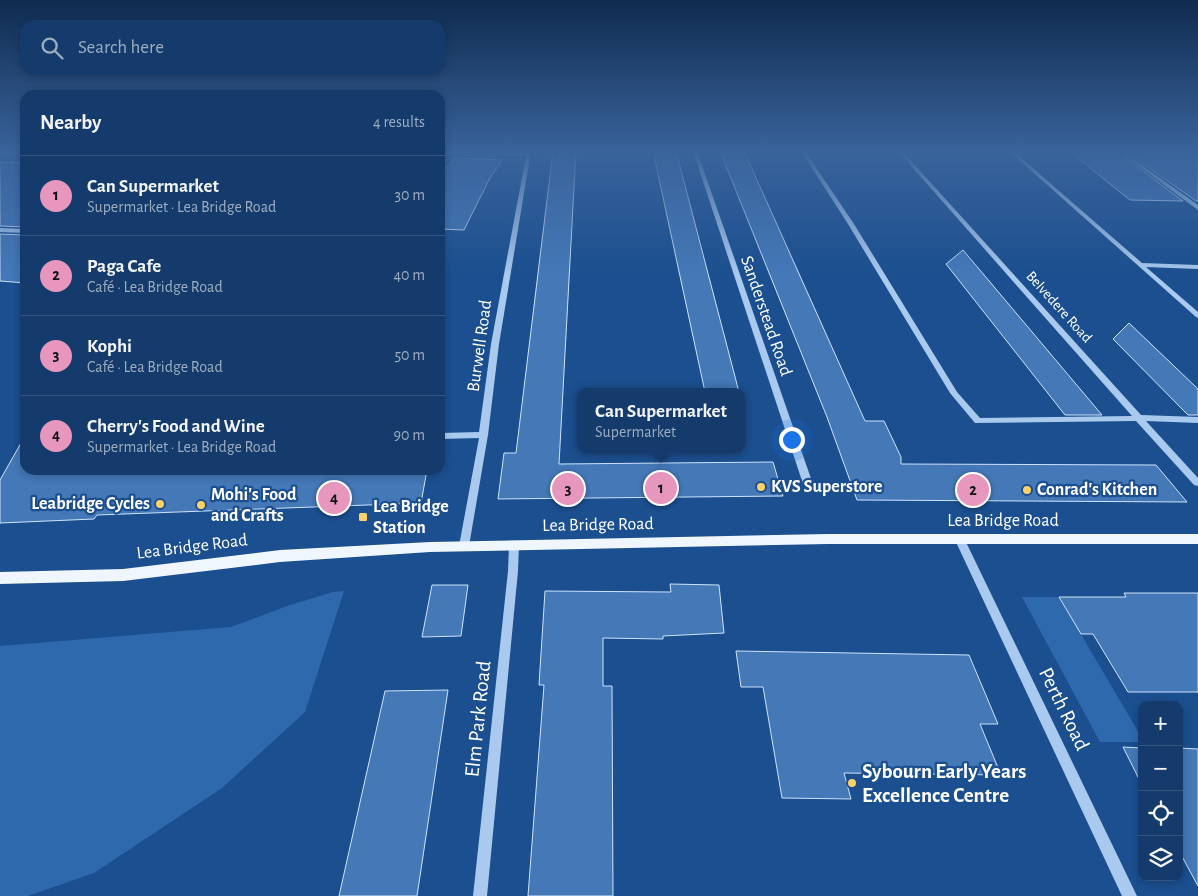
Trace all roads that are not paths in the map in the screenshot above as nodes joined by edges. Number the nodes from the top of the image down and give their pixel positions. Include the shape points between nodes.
1 (522, 193) edge
2 (709, 193) edge
3 (831, 193) edge
4 (938, 193) edge
5 (1058, 193) edge
6 (1178, 193) edge
7 (1198, 208) edge
8 (0, 230) edge
9 (20, 231) edge
10 (1140, 265) junction
11 (1198, 267) edge
12 (1198, 316) edge
13 (1140, 418) junction
14 (1198, 420) edge
15 (484, 435) junction
16 (445, 436) edge
17 (1197, 483) dead end
18 (810, 490) dead end
19 (1198, 539) edge
20 (960, 540) junction
21 (514, 545) junction
22 (464, 546) junction
23 (0, 578) edge
24 (480, 896) edge
25 (1130, 896) edge

1 - 15 street, Burwell Road via 495,344
2 - 18 street, Sanderstead Road
3 - 13 street via 954,393 978,421
4 - 13 street, Belvedere Road
5 - 10 street
6 - 7 street
8 - 9 street
10 - 11 street
10 - 12 street
13 - 14 street
13 - 17 street, Belvedere Road
15 - 16 street
15 - 22 street, Burwell Road
19 - 20 main road, Lea Bridge Road
20 - 21 main road, Lea Bridge Road
20 - 25 street, Perth Road
21 - 22 main road, Lea Bridge Road
21 - 24 street, Elm Park Road
22 - 23 main road, Lea Bridge Road via 280,556 123,574

